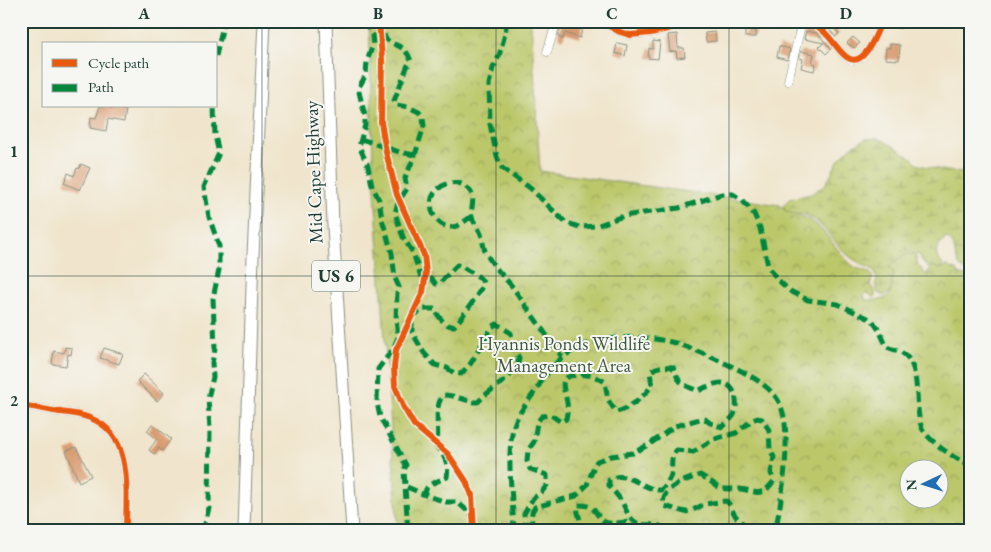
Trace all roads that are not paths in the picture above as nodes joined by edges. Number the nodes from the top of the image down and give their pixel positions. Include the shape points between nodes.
1 (264, 21) edge
2 (326, 21) edge
3 (557, 21) edge
4 (600, 21) edge
5 (645, 21) edge
6 (755, 21) edge
7 (802, 21) edge
8 (810, 21) edge
9 (882, 21) edge
10 (686, 23) edge
11 (651, 33) junction
12 (547, 52) dead end
13 (788, 81) dead end
14 (21, 405) edge
15 (126, 531) edge
16 (244, 531) edge
17 (352, 531) edge

1 - 16 highway
2 - 17 highway, Mid Cape Highway / US 6 via 333,234
3 - 12 street
4 - 11 street via 625,34
5 - 11 street
6 - 10 street
7 - 13 street
8 - 9 street via 847,58 852,59 860,58 867,51
10 - 11 street
14 - 15 street via 89,418 111,433 120,444 124,466

